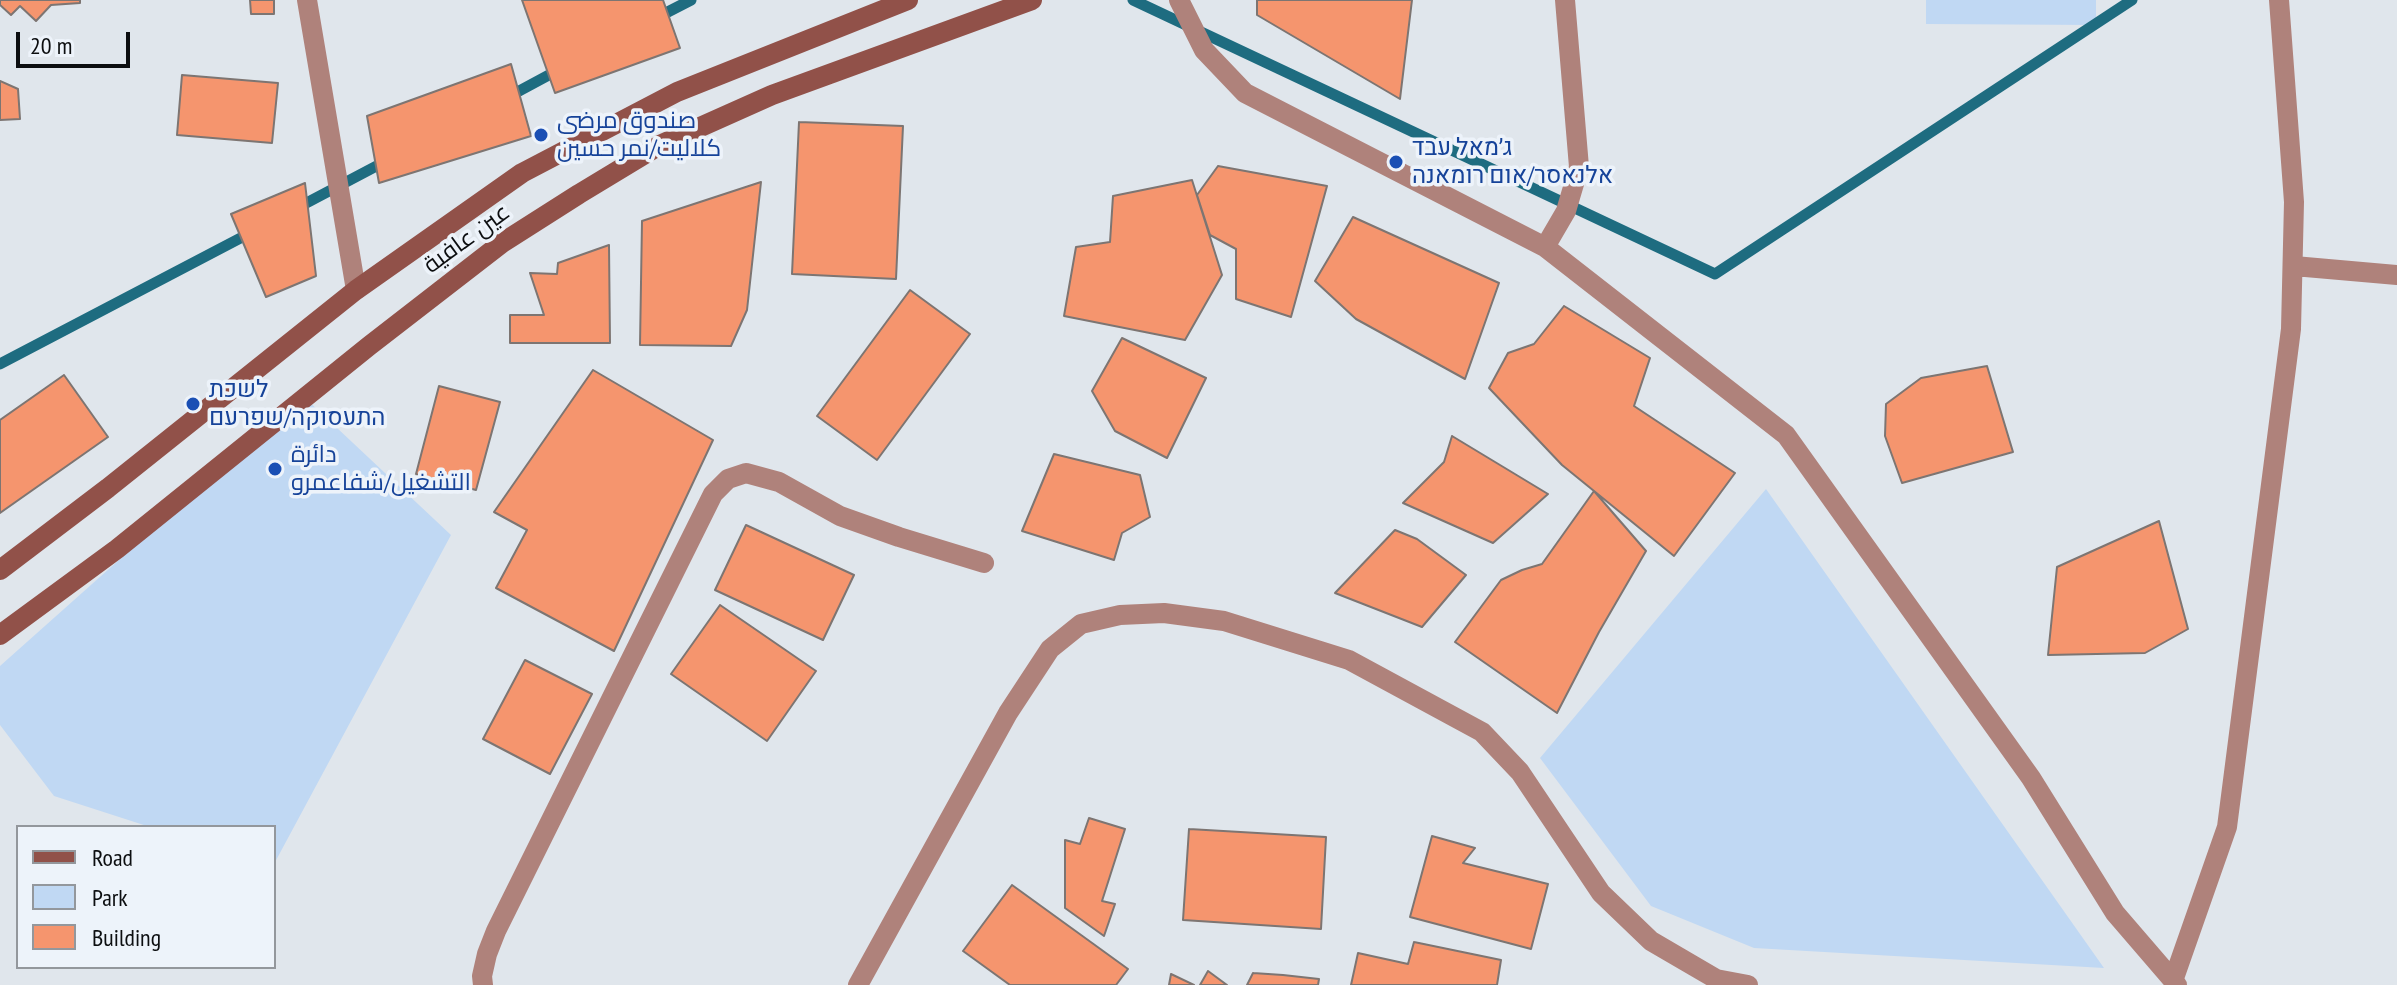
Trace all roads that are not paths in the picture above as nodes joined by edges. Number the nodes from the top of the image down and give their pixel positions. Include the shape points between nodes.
1 (307, 0) edge
2 (908, 0) edge
3 (1032, 0) edge
4 (1179, 0) edge
5 (1565, 0) edge
6 (2279, 0) edge
7 (1545, 247) junction
8 (2294, 266) junction
9 (2397, 275) edge
10 (356, 290) junction
11 (984, 563) dead end
12 (0, 570) edge
13 (0, 635) edge
14 (2175, 983) edge
15 (483, 985) edge
16 (858, 985) edge
17 (1748, 985) edge

1 - 10 street
2 - 10 main road, عين عافية via 649,106 522,173
3 - 13 main road, عين عافية via 772,95 660,145 579,194 502,243 117,549
4 - 7 street via 1204,50 1245,93
5 - 7 street via 1579,167 1566,211
6 - 8 street
7 - 14 street via 1786,435 2031,778 2115,913
8 - 9 street
8 - 14 street via 2291,329 2227,827
10 - 12 main road, عين عافية
11 - 15 street via 840,516 779,482 746,473 728,479 713,494 496,931
16 - 17 street via 1008,713 1050,649 1081,624 1164,613 1224,621 1349,660 1482,732 1520,772 1601,893 1651,941 1716,979

